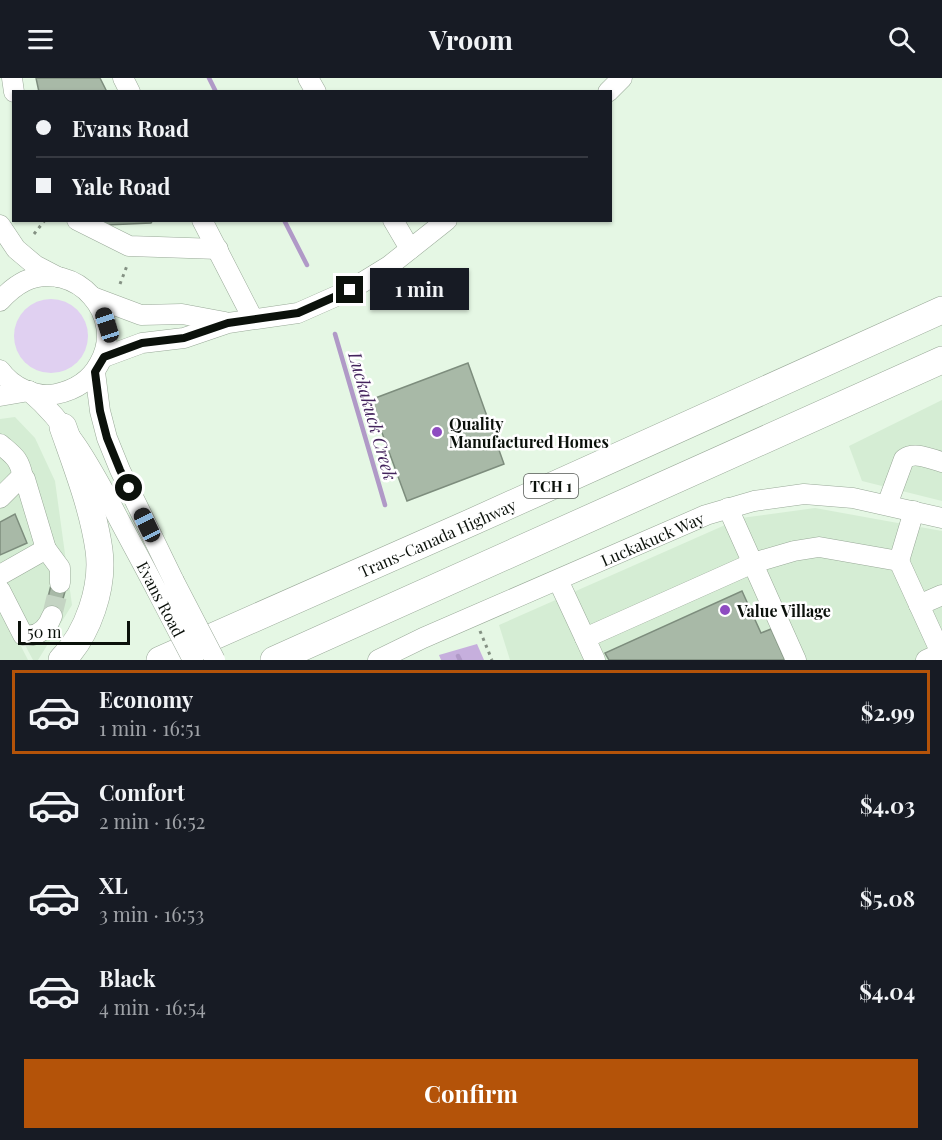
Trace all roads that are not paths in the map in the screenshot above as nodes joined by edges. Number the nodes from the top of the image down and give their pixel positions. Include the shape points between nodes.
1 (622, 78) edge
2 (610, 90) edge
3 (81, 222) edge
4 (203, 222) edge
5 (394, 222) edge
6 (444, 222) edge
7 (0, 225) edge
8 (218, 249) junction
9 (410, 249) junction
10 (58, 277) junction
11 (93, 297) junction
12 (0, 300) edge
13 (942, 310) edge
14 (253, 319) junction
15 (228, 323) junction
16 (942, 360) edge
17 (99, 364) junction
18 (0, 369) edge
19 (29, 391) junction
20 (0, 396) edge
21 (63, 427) junction
22 (0, 444) edge
23 (940, 455) edge
24 (23, 477) junction
25 (0, 498) edge
26 (887, 505) junction
27 (728, 508) junction
28 (914, 511) junction
29 (942, 518) edge
30 (46, 549) junction
31 (899, 561) junction
32 (753, 563) junction
33 (0, 575) edge
34 (558, 580) junction
35 (60, 583) tunnel mouth
36 (0, 590) edge
37 (942, 595) edge
38 (919, 605) junction
39 (52, 616) tunnel mouth
40 (585, 638) junction
41 (942, 654) edge
42 (62, 660) edge
43 (160, 660) edge
44 (193, 660) edge
45 (215, 660) edge
46 (274, 660) edge
47 (378, 660) edge
48 (595, 660) edge
49 (796, 660) edge
50 (927, 660) edge

1 - 2 street
3 - 8 street via 129,246
4 - 8 street
5 - 9 street
6 - 9 street
7 - 10 street via 16,249
8 - 14 street
9 - 14 street via 350,290 298,313
10 - 11 street via 77,284
10 - 12 street via 26,281
11 - 15 street via 141,315 182,314
11 - 17 street, Evans Road via 107,325 107,341
13 - 43 highway, Trans-Canada Highway / TCH 1
14 - 15 street
15 - 17 street via 184,338 142,343
16 - 46 highway, TCH 1
17 - 19 street via 83,383 68,391
17 - 45 street, Evans Road, bridge via 100,411 107,438
18 - 19 street, Evans Road via 14,384
19 - 20 street
19 - 21 street, Evans Road
21 - 42 highway via 85,489 99,552 89,620
21 - 44 street, Evans Road, bridge via 89,463
22 - 24 street via 17,459
23 - 26 street via 904,459
24 - 25 street
24 - 30 street
26 - 27 street, Luckakuck Way via 804,494
26 - 28 street, Luckakuck Way
27 - 32 street
27 - 34 street, Luckakuck Way
28 - 29 street, Luckakuck Way
28 - 31 street
30 - 33 street
30 - 35 street via 60,568
31 - 32 street via 819,547
31 - 38 street
32 - 40 street
32 - 49 street
34 - 40 street
34 - 47 street, Luckakuck Way
36 - 39 street via 23,635 36,635 44,630
37 - 38 street
38 - 41 street
40 - 48 street
41 - 50 street

